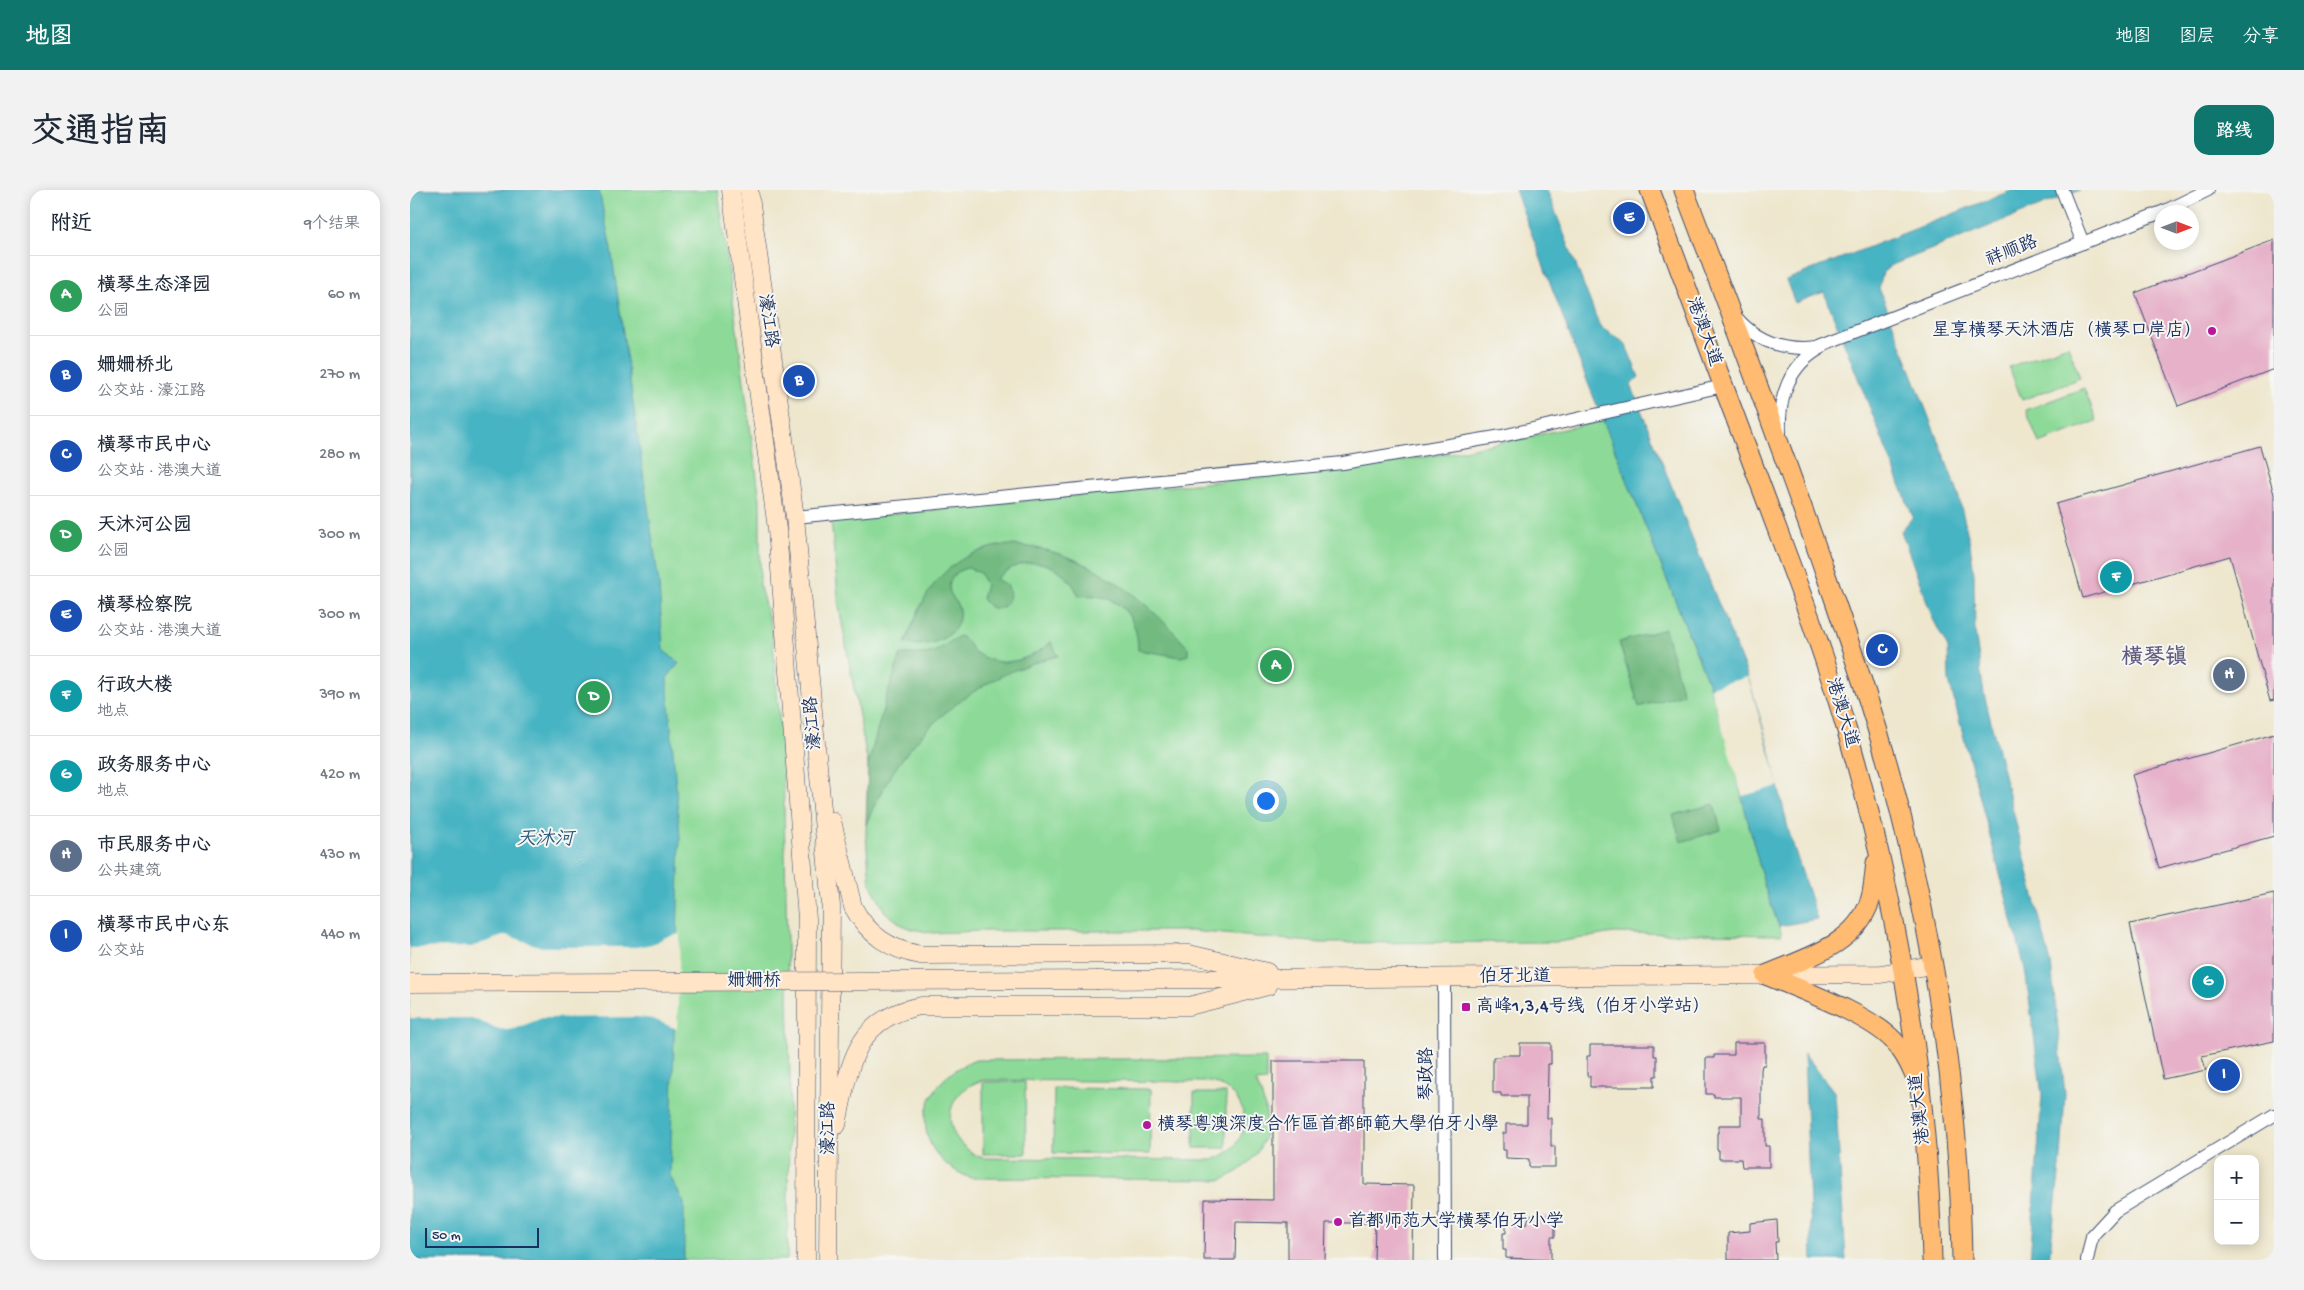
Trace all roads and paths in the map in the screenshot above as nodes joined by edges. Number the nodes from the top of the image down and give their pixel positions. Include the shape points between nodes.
1 (731, 190) edge
2 (749, 190) edge
3 (1650, 190) edge
4 (1684, 190) edge
5 (2062, 190) edge
6 (2208, 190) edge
7 (2083, 243) junction
8 (1728, 305) junction
9 (1828, 344) junction
10 (1723, 386) junction
11 (1780, 445) junction
12 (795, 517) junction
13 (816, 751) junction
14 (1878, 846) junction
15 (1932, 964) junction
16 (1903, 970) junction
17 (1766, 975) junction
18 (1444, 977) junction
19 (1297, 978) junction
20 (1098, 980) joint
21 (410, 983) edge
22 (1921, 1098) junction
23 (2274, 1114) edge
24 (829, 1162) junction
25 (806, 1260) edge
26 (828, 1260) edge
27 (1446, 1260) edge
28 (1932, 1260) edge
29 (1962, 1260) edge
30 (2087, 1260) edge

1 - 25 main road, 濠江路 via 777,529 807,919
2 - 12 main road, 濠江路
3 - 10 main road, 港澳大道
4 - 8 main road, 港澳大道
5 - 7 street
6 - 7 street, 祥顺路
7 - 9 street, 祥顺路
8 - 9 street, 祥顺路 via 1750,332 1771,343 1793,348
8 - 11 main road, 港澳大道
9 - 11 street, 祥顺路 via 1808,357 1787,384 1780,407
10 - 12 street via 1467,443 1343,463
10 - 14 main road, 港澳大道 via 1827,669
11 - 15 main road, 港澳大道 via 1874,720 1907,841
12 - 13 main road, 濠江路
13 - 19 main road via 853,907 875,937 897,949 921,955 1189,954
13 - 24 main road, 濠江路 via 830,906
14 - 16 main road, 港澳大道
14 - 17 main road via 1873,891 1858,924 1831,947
15 - 16 main road, 伯牙北道
15 - 29 main road, 港澳大道 via 1953,1118
16 - 17 main road, 伯牙北道 via 1881,974
16 - 22 main road, 港澳大道
17 - 18 main road, 伯牙北道
17 - 22 main road via 1878,1027 1906,1058 1916,1077
18 - 19 main road, 伯牙北道
18 - 27 street, 琴政路
19 - 20 main road, 伯牙北道
19 - 24 main road via 1190,1006 921,1006 897,1012 867,1034 853,1055
20 - 21 main road, 姗姗桥, bridge
22 - 28 main road, 港澳大道
23 - 30 street via 2115,1211 2092,1236
24 - 26 main road, 濠江路

